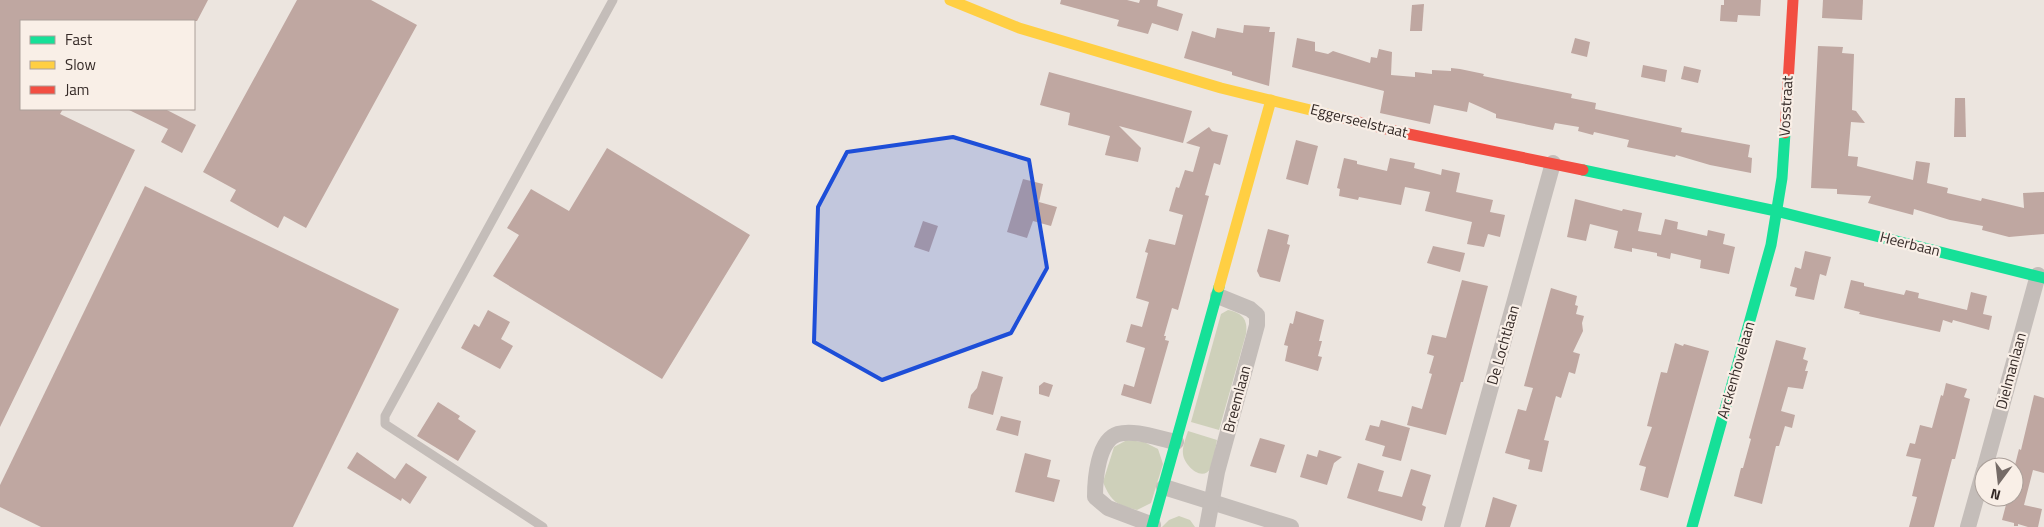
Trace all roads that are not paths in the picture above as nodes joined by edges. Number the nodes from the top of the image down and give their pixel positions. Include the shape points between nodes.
1 (613, 0) edge
2 (950, 0) edge
3 (1793, 0) edge
4 (1271, 100) junction
5 (1554, 163) junction
6 (1776, 211) junction
7 (2041, 276) edge
8 (1218, 296) junction
9 (1176, 442) junction
10 (1987, 457) edge
11 (1164, 487) junction
12 (1212, 502) junction
13 (1974, 505) edge
14 (1152, 526) edge
15 (543, 527) edge
16 (1207, 527) edge
17 (1291, 527) edge
18 (1452, 527) edge
19 (1692, 527) edge
20 (1968, 527) edge

1 - 15 lane via 386,416 385,424
2 - 4 street, Eggerseelstraat via 1019,28
3 - 6 street, Vosstraat via 1782,178
4 - 5 street, Eggerseelstraat via 1394,131
4 - 8 street
5 - 6 street, Eggerseelstraat
5 - 18 street, De Lochtlaan
6 - 7 street, Heerbaan
6 - 19 street, Arckenhovelaan via 1771,245
7 - 10 street, Dielmanlaan
8 - 9 street
8 - 12 street, Breemlaan via 1250,309 1257,315 1257,325
9 - 11 street
9 - 14 street via 1118,434 1110,438 1104,447 1095,480 1095,496 1108,508
11 - 12 street
11 - 14 street
12 - 16 street, Breemlaan
12 - 17 street
13 - 20 street, Dielmanlaan

